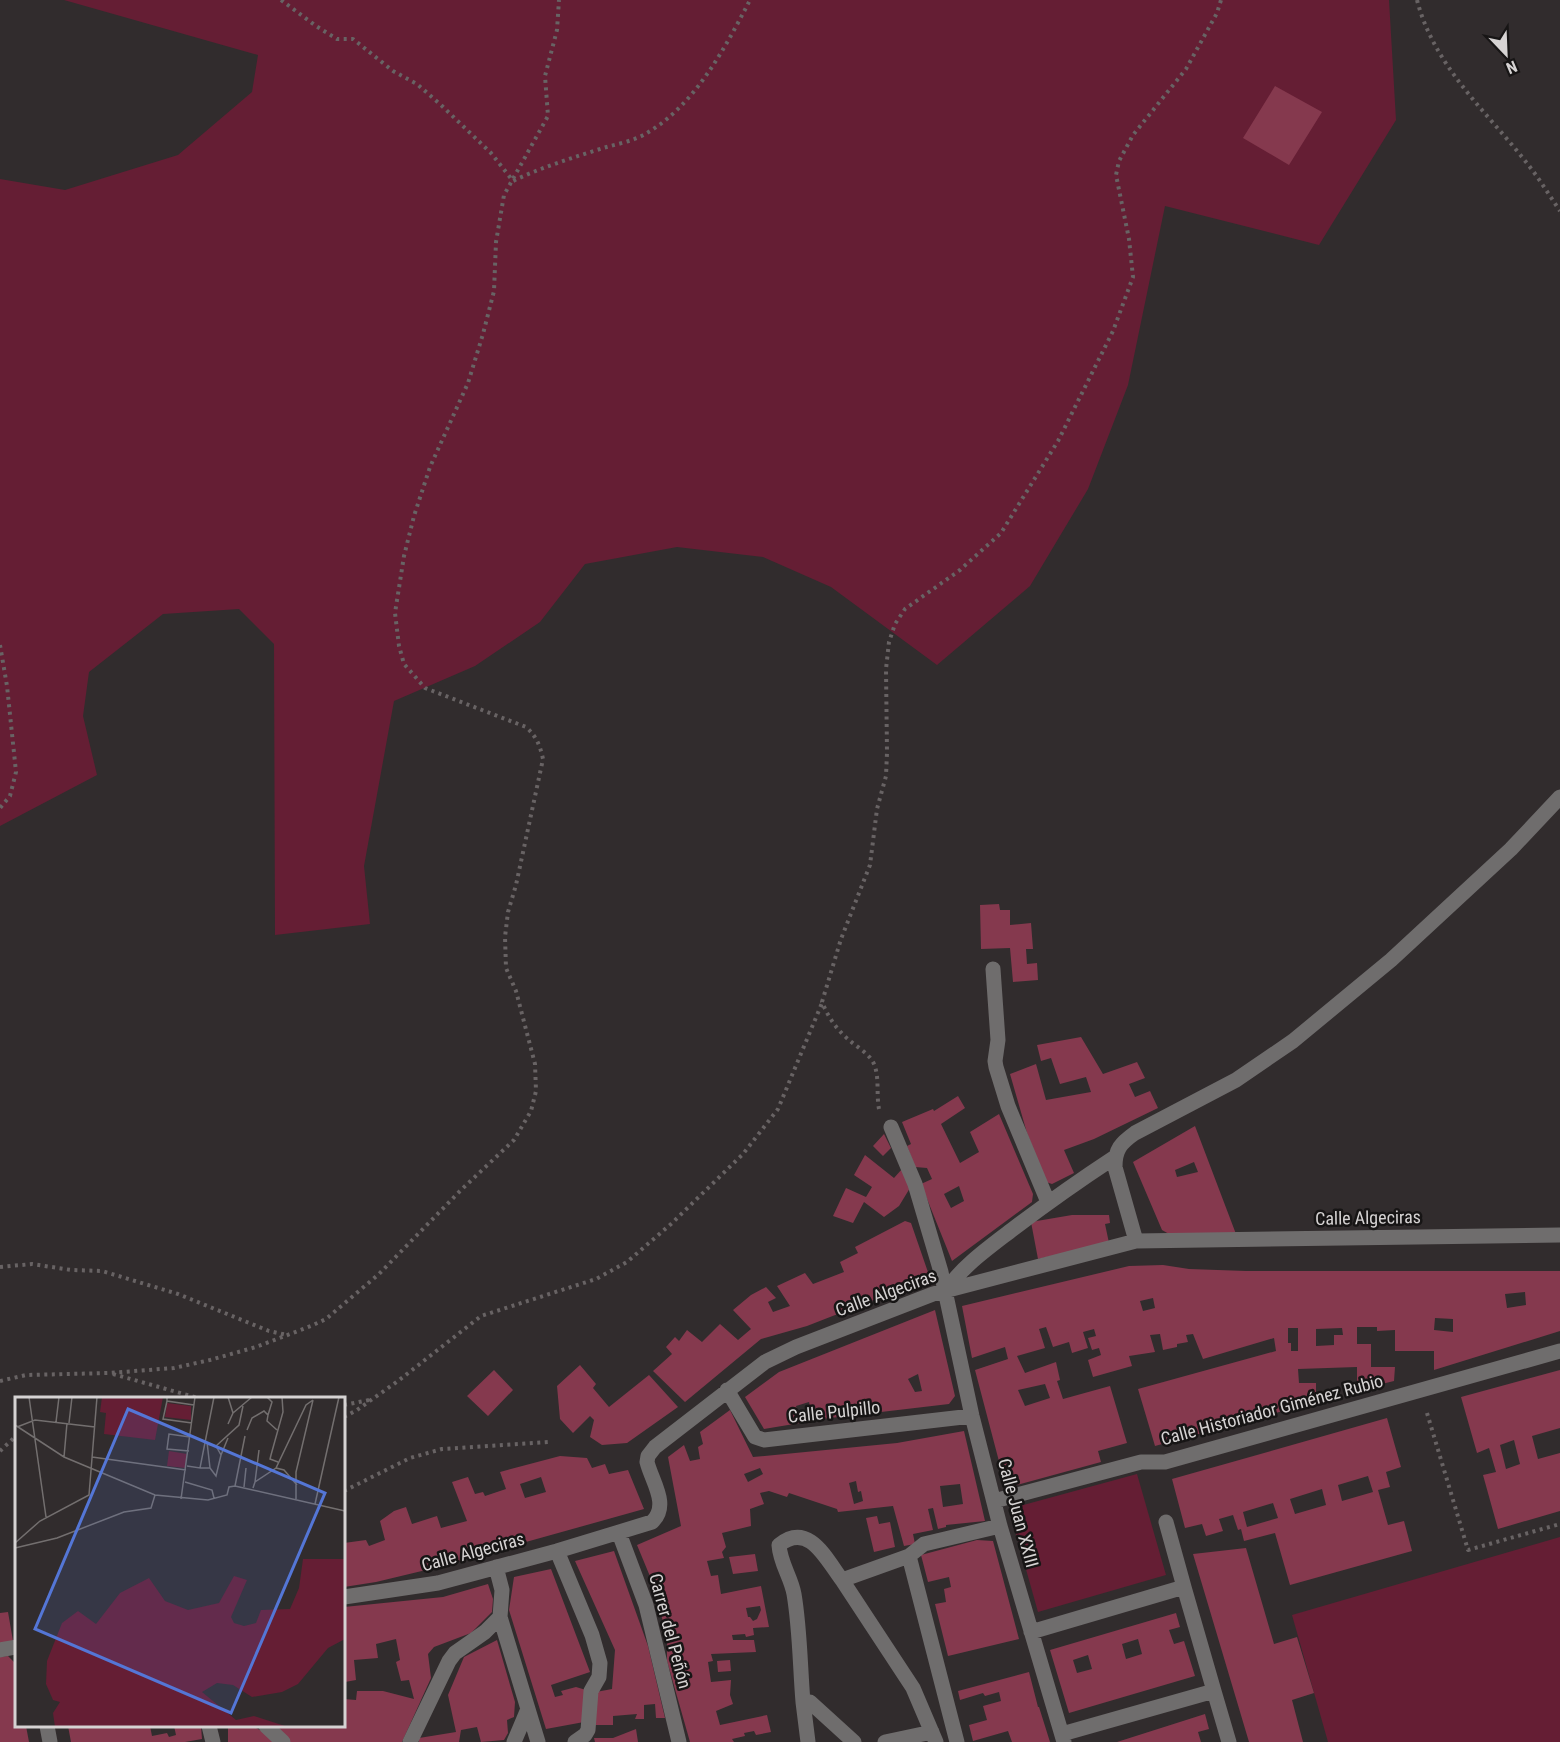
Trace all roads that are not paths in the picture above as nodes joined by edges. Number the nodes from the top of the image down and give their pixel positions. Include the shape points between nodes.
1 (1560, 797) edge
2 (993, 969) dead end
3 (891, 1127) road end
4 (1115, 1157) junction
5 (1048, 1202) junction
6 (1560, 1235) edge
7 (1136, 1241) junction
8 (945, 1291) junction
9 (1560, 1351) edge
10 (728, 1390) junction
11 (972, 1416) junction
12 (994, 1501) junction
13 (1166, 1522) dead end
14 (1000, 1526) junction
15 (619, 1533) junction
16 (557, 1551) junction
17 (909, 1556) junction
18 (496, 1567) junction
19 (842, 1580) junction
20 (1184, 1587) junction
21 (345, 1597) edge
22 (500, 1617) junction
23 (1031, 1632) junction
24 (15, 1647) edge
25 (0, 1650) edge
26 (1214, 1691) junction
27 (803, 1702) junction
28 (528, 1709) junction
29 (47, 1727) edge
30 (209, 1727) edge
31 (268, 1727) edge
32 (934, 1737) edge
33 (1063, 1738) edge
34 (50, 1742) edge
35 (213, 1742) edge
36 (283, 1742) edge
37 (410, 1742) edge
38 (514, 1742) edge
39 (538, 1742) edge
40 (575, 1742) edge
41 (679, 1742) edge
42 (808, 1742) edge
43 (854, 1742) edge
44 (885, 1742) edge
45 (957, 1742) edge
46 (1229, 1742) edge

1 - 4 street via 1511,849 1390,960 1293,1041 1236,1080 1135,1133 1118,1147
2 - 5 street via 998,1040 994,1061 1008,1106
3 - 8 street, Calle Juan XXIII via 915,1184
4 - 5 street
4 - 7 street
5 - 8 street via 958,1272
6 - 7 street, Calle Algeciras
7 - 8 street, Calle Algeciras
8 - 10 street, Calle Algeciras via 796,1347 765,1362
8 - 11 street, Calle Juan XXIII
9 - 12 street, Calle Historiador Giménez Rubio via 1165,1462 1141,1462
10 - 11 street, Calle Pulpillo via 755,1437 764,1440
10 - 15 street, Calle Algeciras via 651,1451 647,1462 660,1511 652,1522
11 - 12 street, Calle Juan XXIII
12 - 14 street, Calle Juan XXIII
13 - 20 street
14 - 17 street via 924,1544
14 - 23 street, Calle Juan XXIII
15 - 16 street, Calle Algeciras
15 - 41 street, Carrer del Peñón via 646,1605
16 - 18 street, Calle Algeciras
16 - 40 street via 600,1663 591,1691 588,1730
17 - 19 street
17 - 45 street
18 - 21 street, Calle Algeciras via 438,1583
18 - 22 street via 502,1590
19 - 27 street via 817,1546 805,1538 795,1536 779,1545 796,1606
19 - 32 street via 913,1688
20 - 23 street
20 - 26 street
22 - 28 street
22 - 37 street via 449,1660
23 - 33 street, Calle Juan XXIII
24 - 25 street
26 - 33 street
26 - 46 street
27 - 42 street
27 - 43 street via 810,1702
28 - 38 street
28 - 39 street
29 - 34 street
30 - 35 street
31 - 36 street
32 - 44 street

